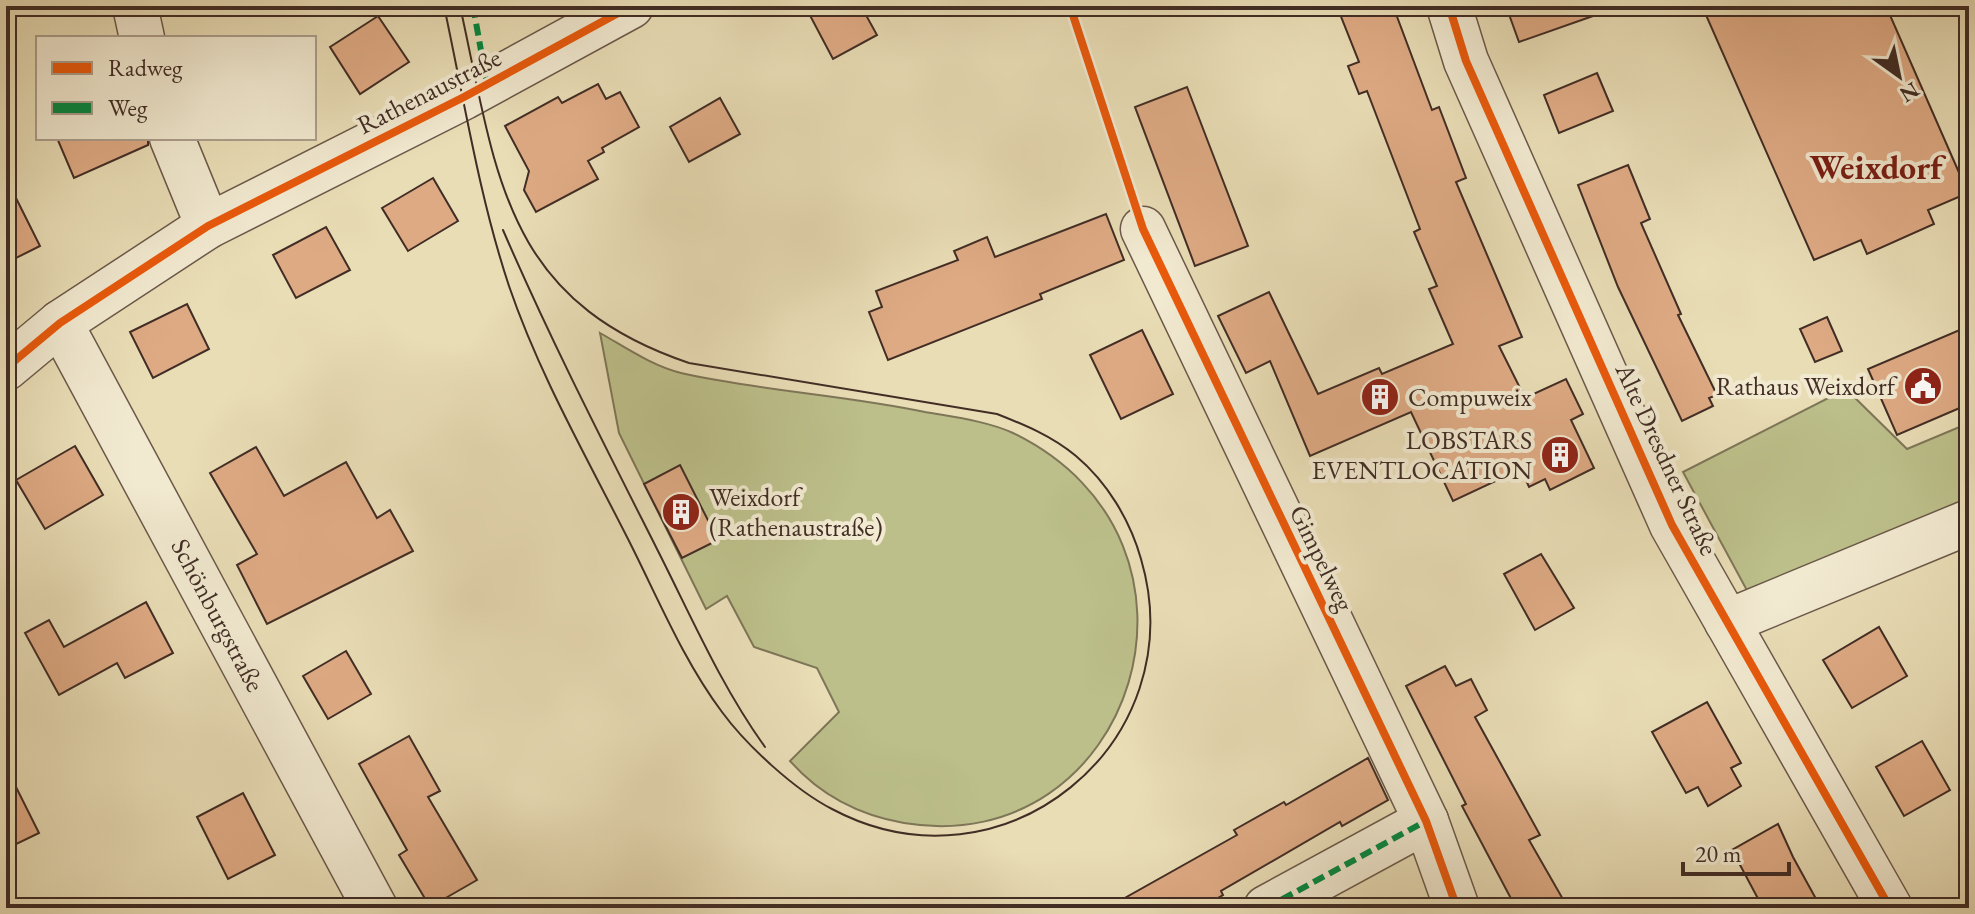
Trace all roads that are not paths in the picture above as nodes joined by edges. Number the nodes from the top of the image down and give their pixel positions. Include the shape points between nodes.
1 (135, 6) edge
2 (631, 6) edge
3 (1449, 6) edge
4 (142, 36) edge
5 (173, 140) edge
6 (208, 226) junction
7 (1143, 229) dead end
8 (60, 323) junction
9 (6, 368) edge
10 (1969, 522) edge
11 (1727, 622) junction
12 (1426, 821) junction
13 (375, 908) edge
14 (1266, 908) edge
15 (1457, 908) edge
16 (1890, 908) edge

1 - 4 street
2 - 6 street, Rathenaustraße
3 - 11 street, Alte Dresdner Straße via 1466,61 1672,525
5 - 6 street
6 - 8 street, Rathenaustraße
7 - 12 street, Gimpelweg
8 - 9 street, Rathenaustraße
8 - 13 street, Schönburgstraße
10 - 11 street
11 - 16 street, Alte Dresdner Straße
12 - 14 street
12 - 15 street, Gimpelweg

